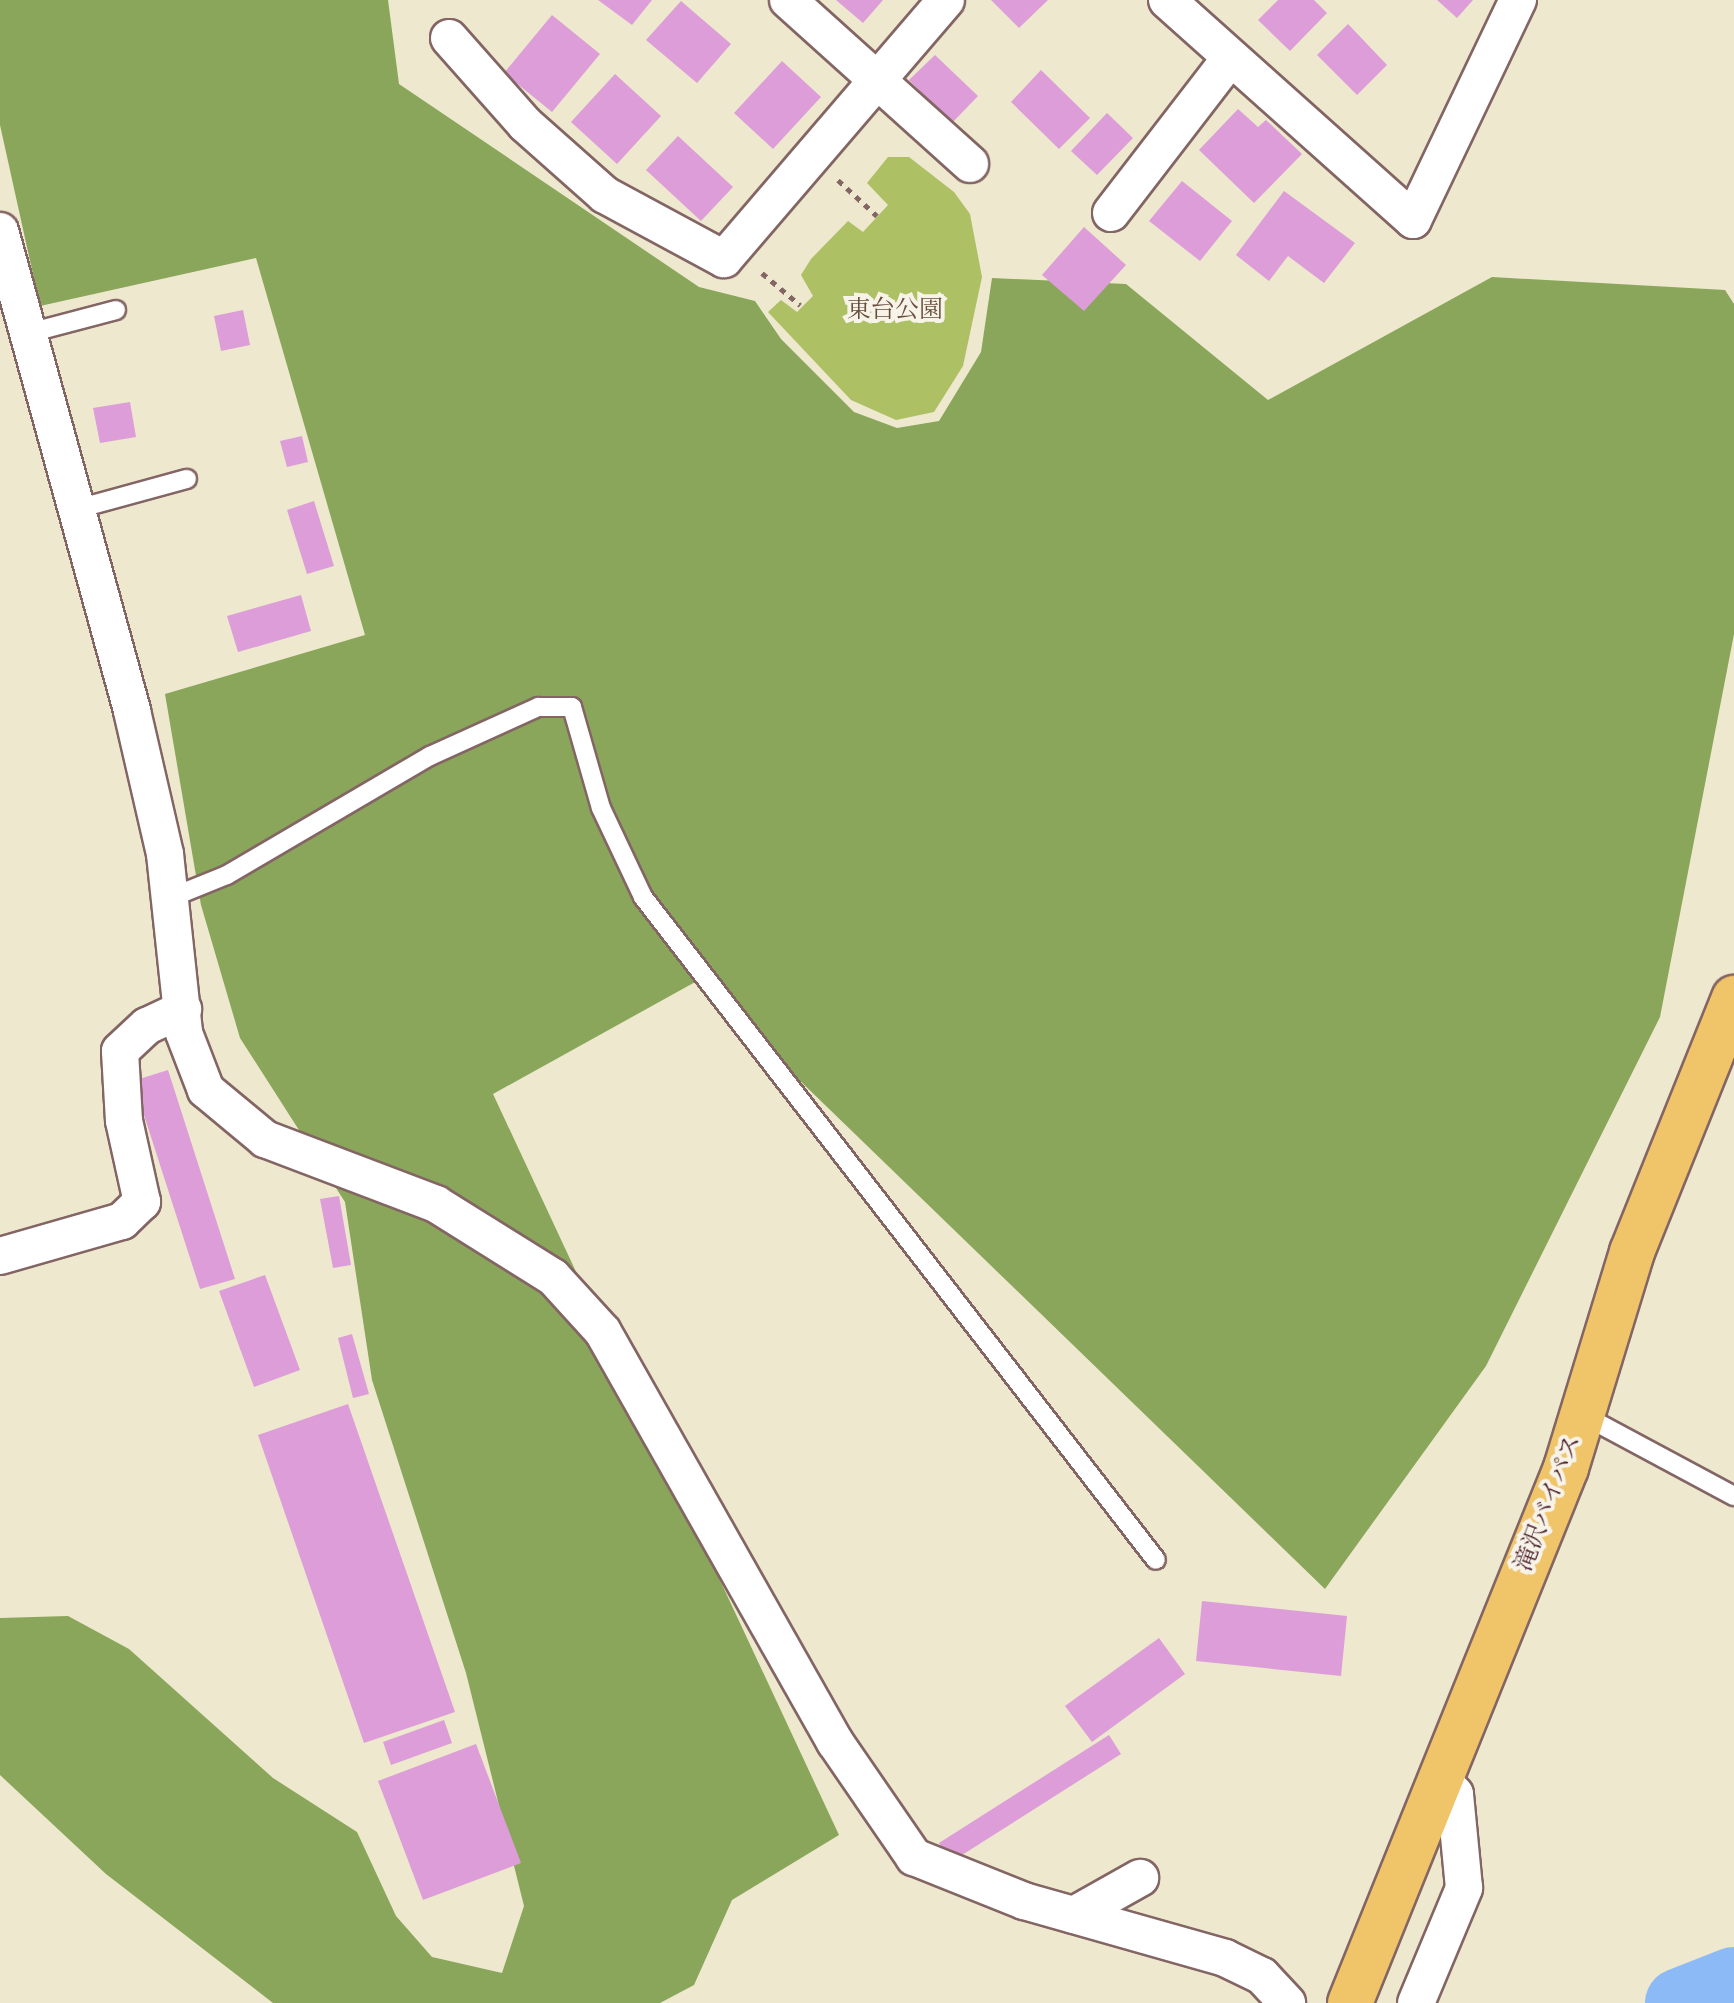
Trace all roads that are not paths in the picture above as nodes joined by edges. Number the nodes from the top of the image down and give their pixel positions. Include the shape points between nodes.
1 (788, 0) edge
2 (946, 0) edge
3 (1167, 0) edge
4 (1518, 0) edge
5 (449, 38) dead end
6 (1228, 61) junction
7 (873, 80) junction
8 (970, 164) dead end
9 (1111, 213) dead end
10 (0, 231) edge
11 (116, 310) dead end
12 (29, 333) junction
13 (187, 479) dead end
14 (77, 509) junction
15 (170, 898) junction
16 (1734, 998) edge
17 (183, 1009) junction
18 (0, 1256) edge
19 (1581, 1414) junction
20 (1734, 1496) edge
21 (1156, 1560) dead end
22 (1438, 1776) junction
23 (1140, 1878) dead end
24 (1074, 1915) junction
25 (1287, 2003) edge
26 (1350, 2003) edge
27 (1416, 2003) edge

1 - 7 street
2 - 7 street
3 - 6 street
4 - 6 street via 1413,220
5 - 7 street via 525,124 605,195 724,259
6 - 9 street
7 - 8 street
10 - 12 street
11 - 12 lane
12 - 14 street
13 - 14 lane
14 - 15 street via 132,711
15 - 17 street
15 - 21 lane via 227,875 430,756 538,707 572,707 601,808 643,897
16 - 19 highway, 滝沢バイパス via 1632,1252
17 - 18 street via 147,1026 120,1051 124,1121 142,1202 122,1221
17 - 24 street via 194,1068 241,1126 436,1204 553,1277 603,1332 835,1742 914,1857 940,1873
19 - 20 lane
19 - 22 highway, 滝沢バイパス via 1566,1468
22 - 26 highway, 滝沢バイパス
22 - 27 street via 1455,1794 1464,1888
23 - 24 street
24 - 25 street via 1225,1958 1262,1976

